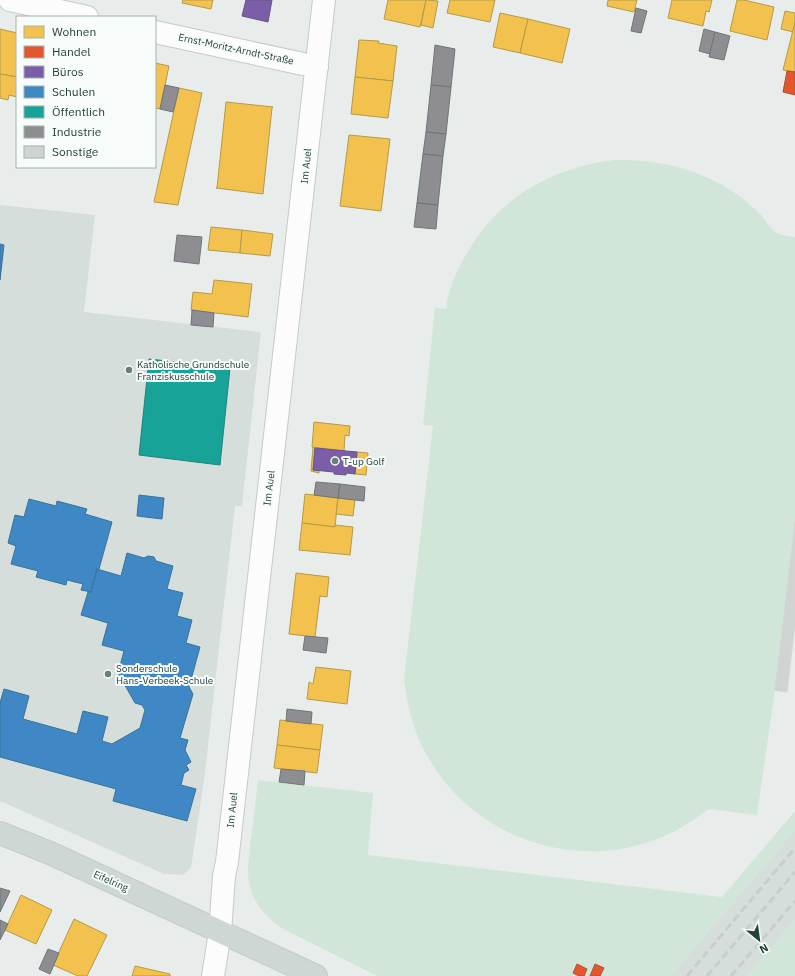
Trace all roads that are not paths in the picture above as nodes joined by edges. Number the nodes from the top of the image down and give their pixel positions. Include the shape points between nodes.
1 (10, 0) edge
2 (324, 0) edge
3 (82, 16) edge
4 (156, 32) edge
5 (317, 67) junction
6 (0, 833) edge
7 (220, 932) junction
8 (213, 976) edge
9 (316, 976) edge

1 - 3 street
2 - 5 street, Im Auel
4 - 5 street, Ernst-Moritz-Arndt-Straße
5 - 7 street, Im Auel via 224,876
6 - 7 main road, Eifelring via 56,856
7 - 8 street, Im Auel
7 - 9 main road, Eifelring

